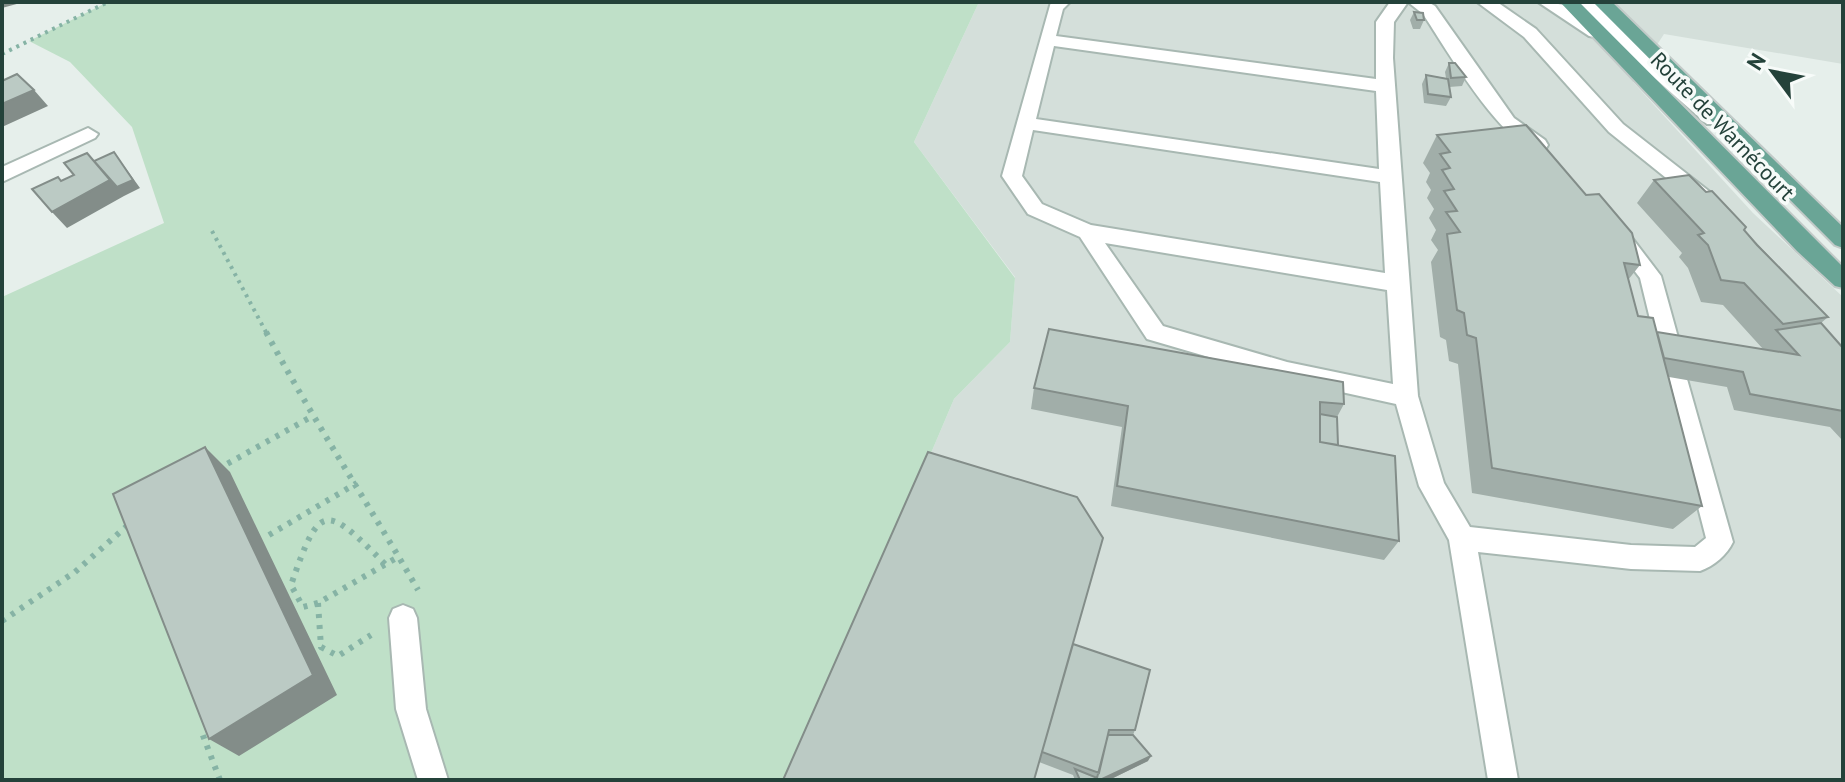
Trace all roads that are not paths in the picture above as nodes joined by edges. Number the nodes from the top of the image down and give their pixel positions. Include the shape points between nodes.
1 (1061, 2) edge
2 (1399, 2) edge
3 (1416, 2) edge
4 (1486, 2) edge
5 (1547, 2) edge
6 (1569, 2) edge
7 (1588, 2) edge
8 (1602, 2) edge
9 (1046, 40) junction
10 (1616, 48) junction
11 (1385, 86) junction
12 (1025, 123) junction
13 (88, 134) dead end
14 (1549, 153) edge
15 (1764, 163) junction
16 (2, 175) edge
17 (1389, 177) junction
18 (1721, 214) edge
19 (1611, 226) edge
20 (1087, 232) junction
21 (1843, 240) edge
22 (1843, 280) edge
23 (1396, 283) junction
24 (1670, 352) edge
25 (1677, 379) edge
26 (1406, 396) junction
27 (1462, 538) junction
28 (403, 618) road end
29 (433, 780) edge
30 (1503, 780) edge

1 - 9 street
2 - 11 street via 1385,22
3 - 14 street via 1429,10 1507,122
4 - 18 street via 1530,33 1616,128
5 - 10 street
6 - 10 main road, Route de Warnécourt
7 - 15 street via 1639,55
8 - 15 main road, Route de Warnécourt
9 - 11 street
9 - 12 street
10 - 22 main road, Route de Warnécourt
11 - 17 street
12 - 17 street
12 - 20 street via 1012,176 1035,209
13 - 16 street
15 - 21 main road, Route de Warnécourt
17 - 23 street
19 - 24 street via 1650,276
20 - 23 street
20 - 26 street via 1155,333 1287,371
23 - 26 street
25 - 27 street via 1720,542 1700,559 1631,557
26 - 27 street via 1432,486
27 - 30 street
28 - 29 street via 411,709

